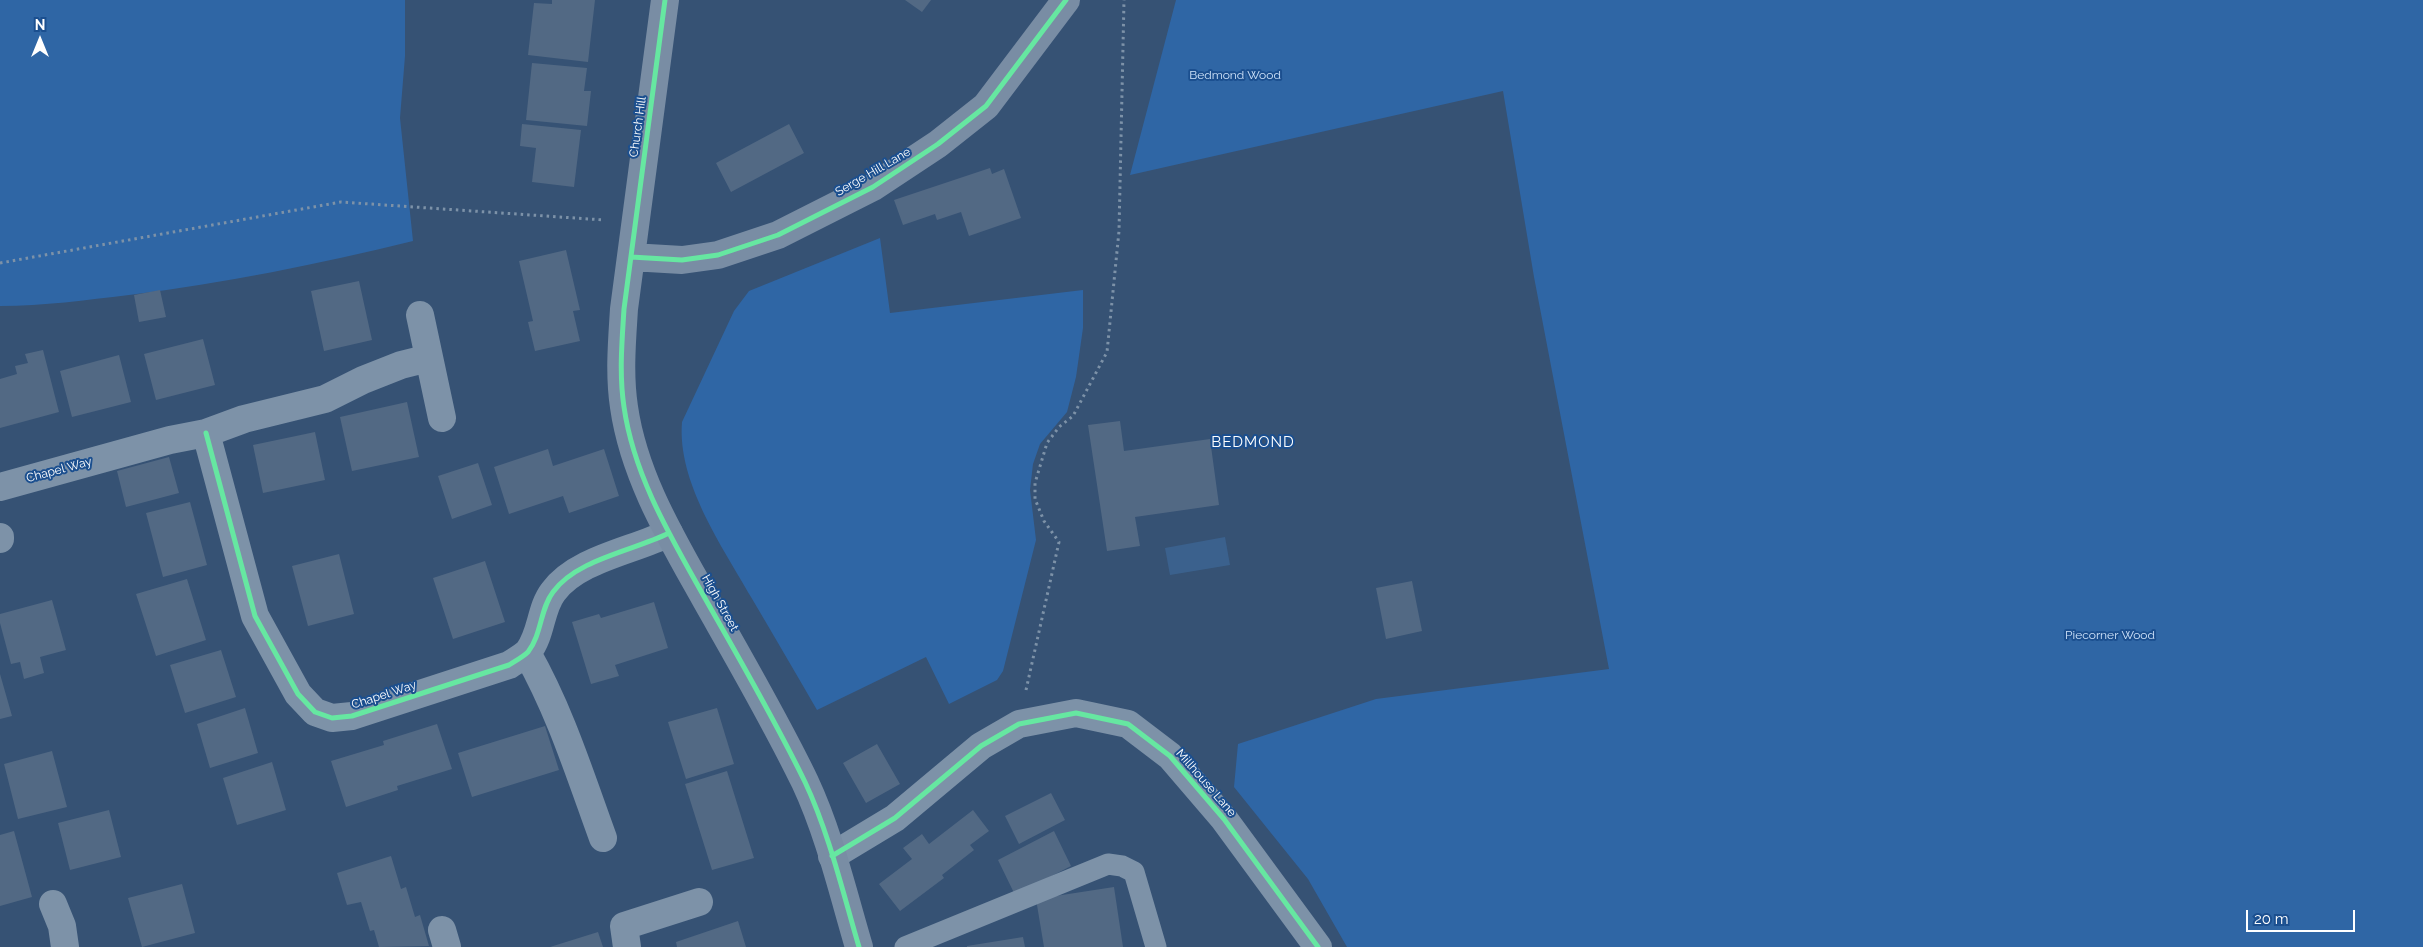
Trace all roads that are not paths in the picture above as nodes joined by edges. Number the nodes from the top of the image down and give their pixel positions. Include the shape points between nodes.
1 (665, 0) edge
2 (1066, 0) edge
3 (631, 257) junction
4 (420, 315) dead end
5 (429, 358) junction
6 (442, 418) dead end
7 (206, 433) junction
8 (0, 487) edge
9 (669, 533) junction
10 (527, 653) junction
11 (602, 838) dead end
12 (832, 856) junction
13 (699, 902) dead end
14 (53, 904) dead end
15 (65, 947) edge
16 (627, 947) edge
17 (859, 947) edge
18 (905, 947) edge
19 (1156, 947) edge
20 (1318, 947) edge

1 - 3 street, Church Hill
2 - 3 street, Serge Hill Lane via 986,106 938,144 873,187 778,236 718,256 682,260
3 - 9 street, High Street via 621,354 624,407 636,457 650,496
4 - 5 street
5 - 6 street
5 - 7 street, Chapel Way via 378,374 325,399 244,418
7 - 8 street, Chapel Way
7 - 10 street, Chapel Way via 255,616 298,694 315,712 332,718 352,716 509,665
9 - 10 street via 570,574 553,592 537,636
9 - 12 street, High Street via 806,784
10 - 11 street via 559,718
12 - 17 street, High Street
12 - 20 street, Millhouse Lane via 895,818 981,746 1019,724 1076,713 1128,724 1170,756 1224,819
13 - 16 street via 624,926
14 - 15 street via 62,926
18 - 19 lane via 1108,864 1134,872

